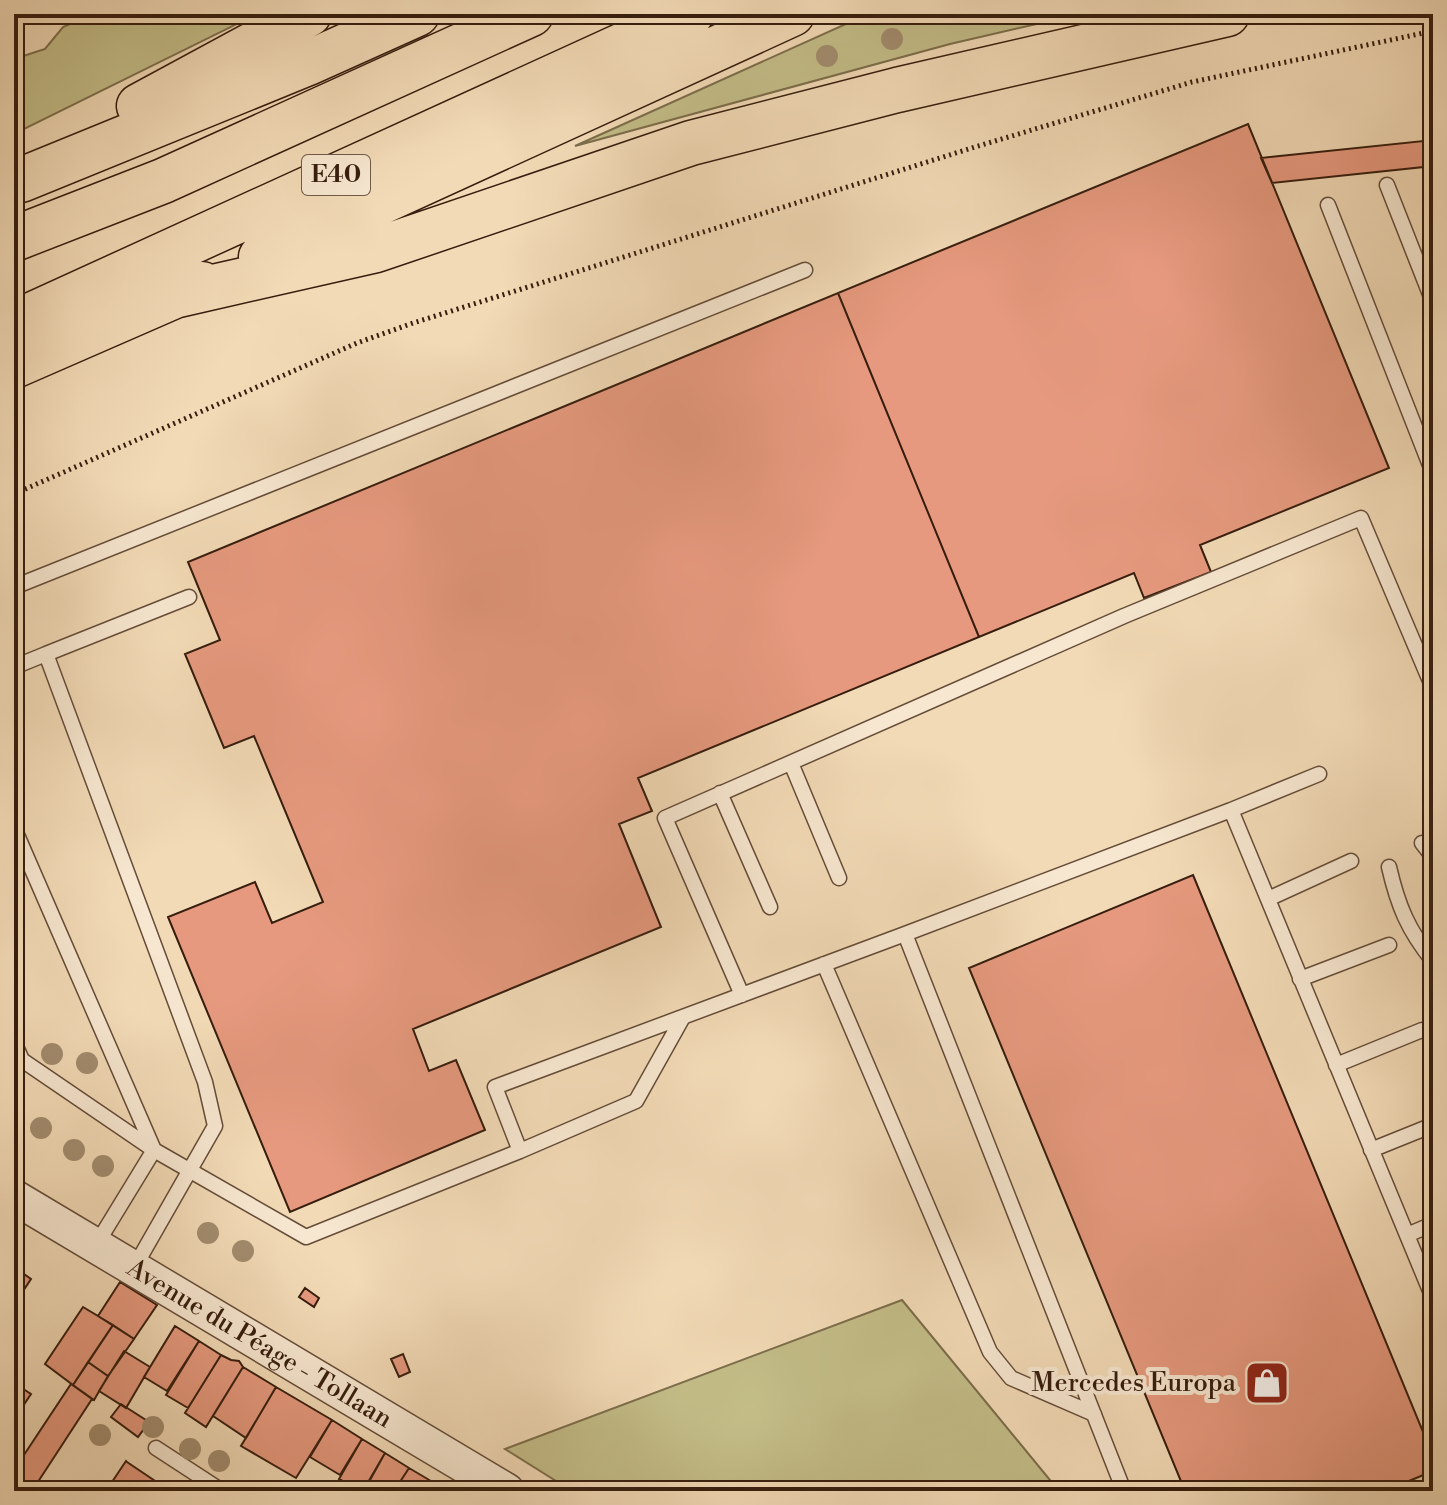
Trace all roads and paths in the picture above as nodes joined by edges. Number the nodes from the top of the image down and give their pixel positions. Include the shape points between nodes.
1 (309, 14) edge
2 (417, 14) edge
3 (531, 14) edge
4 (691, 14) edge
5 (792, 14) edge
6 (1227, 14) edge
7 (1433, 31) edge
8 (18, 183) edge
9 (1387, 185) dead end
10 (1328, 205) dead end
11 (14, 239) edge
12 (805, 270) dead end
13 (178, 295) junction
14 (1433, 302) edge
15 (14, 323) edge
16 (14, 366) edge
17 (1433, 473) edge
18 (14, 494) edge
19 (14, 587) edge
20 (189, 597) dead end
21 (1433, 643) edge
22 (1417, 650) junction
23 (46, 654) junction
24 (14, 667) edge
25 (1433, 688) edge
26 (791, 763) junction
27 (1319, 774) dead end
28 (720, 793) junction
29 (1231, 810) junction
30 (14, 828) edge
31 (1422, 843) dead end
32 (1433, 857) edge
33 (1351, 861) dead end
34 (1389, 867) dead end
35 (839, 878) dead end
36 (1268, 899) junction
37 (770, 907) dead end
38 (905, 934) junction
39 (1389, 945) dead end
40 (1433, 961) edge
41 (824, 964) junction
42 (1300, 979) junction
43 (742, 995) junction
44 (683, 1017) junction
45 (1422, 1030) dead end
46 (14, 1042) edge
47 (1336, 1065) junction
48 (1433, 1125) edge
49 (154, 1150) junction
50 (1371, 1150) junction
51 (520, 1151) junction
52 (191, 1169) junction
53 (14, 1197) edge
54 (1433, 1224) edge
55 (1407, 1235) junction
56 (96, 1246) junction
57 (134, 1269) junction
58 (1433, 1298) edge
59 (1094, 1414) junction
60 (156, 1448) dead end
61 (222, 1491) edge
62 (507, 1491) edge
63 (1124, 1491) edge

1 - 8 highway via 134,108
2 - 8 highway
3 - 11 highway, E40 via 163,181
4 - 15 highway, E40
5 - 13 highway, E40
6 - 13 highway via 691,143 376,250
7 - 18 path via 1192,82 413,323
9 - 14 lane
10 - 17 lane
12 - 19 lane
13 - 16 highway, E40
20 - 23 lane
21 - 22 lane
22 - 25 lane
22 - 26 lane via 1361,518
23 - 24 lane
23 - 52 lane via 205,1082 215,1126
26 - 28 lane
26 - 35 lane
27 - 29 lane
28 - 37 lane
28 - 43 lane via 665,818
29 - 36 lane
29 - 38 lane
30 - 49 lane
31 - 32 lane
33 - 36 lane
34 - 40 lane via 1398,905
36 - 42 lane
38 - 41 lane
38 - 59 lane
39 - 42 lane
41 - 43 lane
41 - 59 lane via 990,1352 1011,1378
42 - 47 lane
43 - 44 lane
44 - 51 lane via 636,1101
44 - 51 lane via 495,1087
45 - 47 lane
46 - 49 lane via 22,1060
47 - 50 lane
48 - 50 lane
49 - 52 lane
49 - 56 lane
50 - 55 lane
51 - 52 lane via 306,1237
52 - 57 lane
53 - 56 street, Avenue du Péage - Tollaan
54 - 55 lane
55 - 58 lane
56 - 57 street, Avenue du Péage - Tollaan
57 - 62 street, Avenue du Péage - Tollaan
59 - 63 lane
60 - 61 lane

